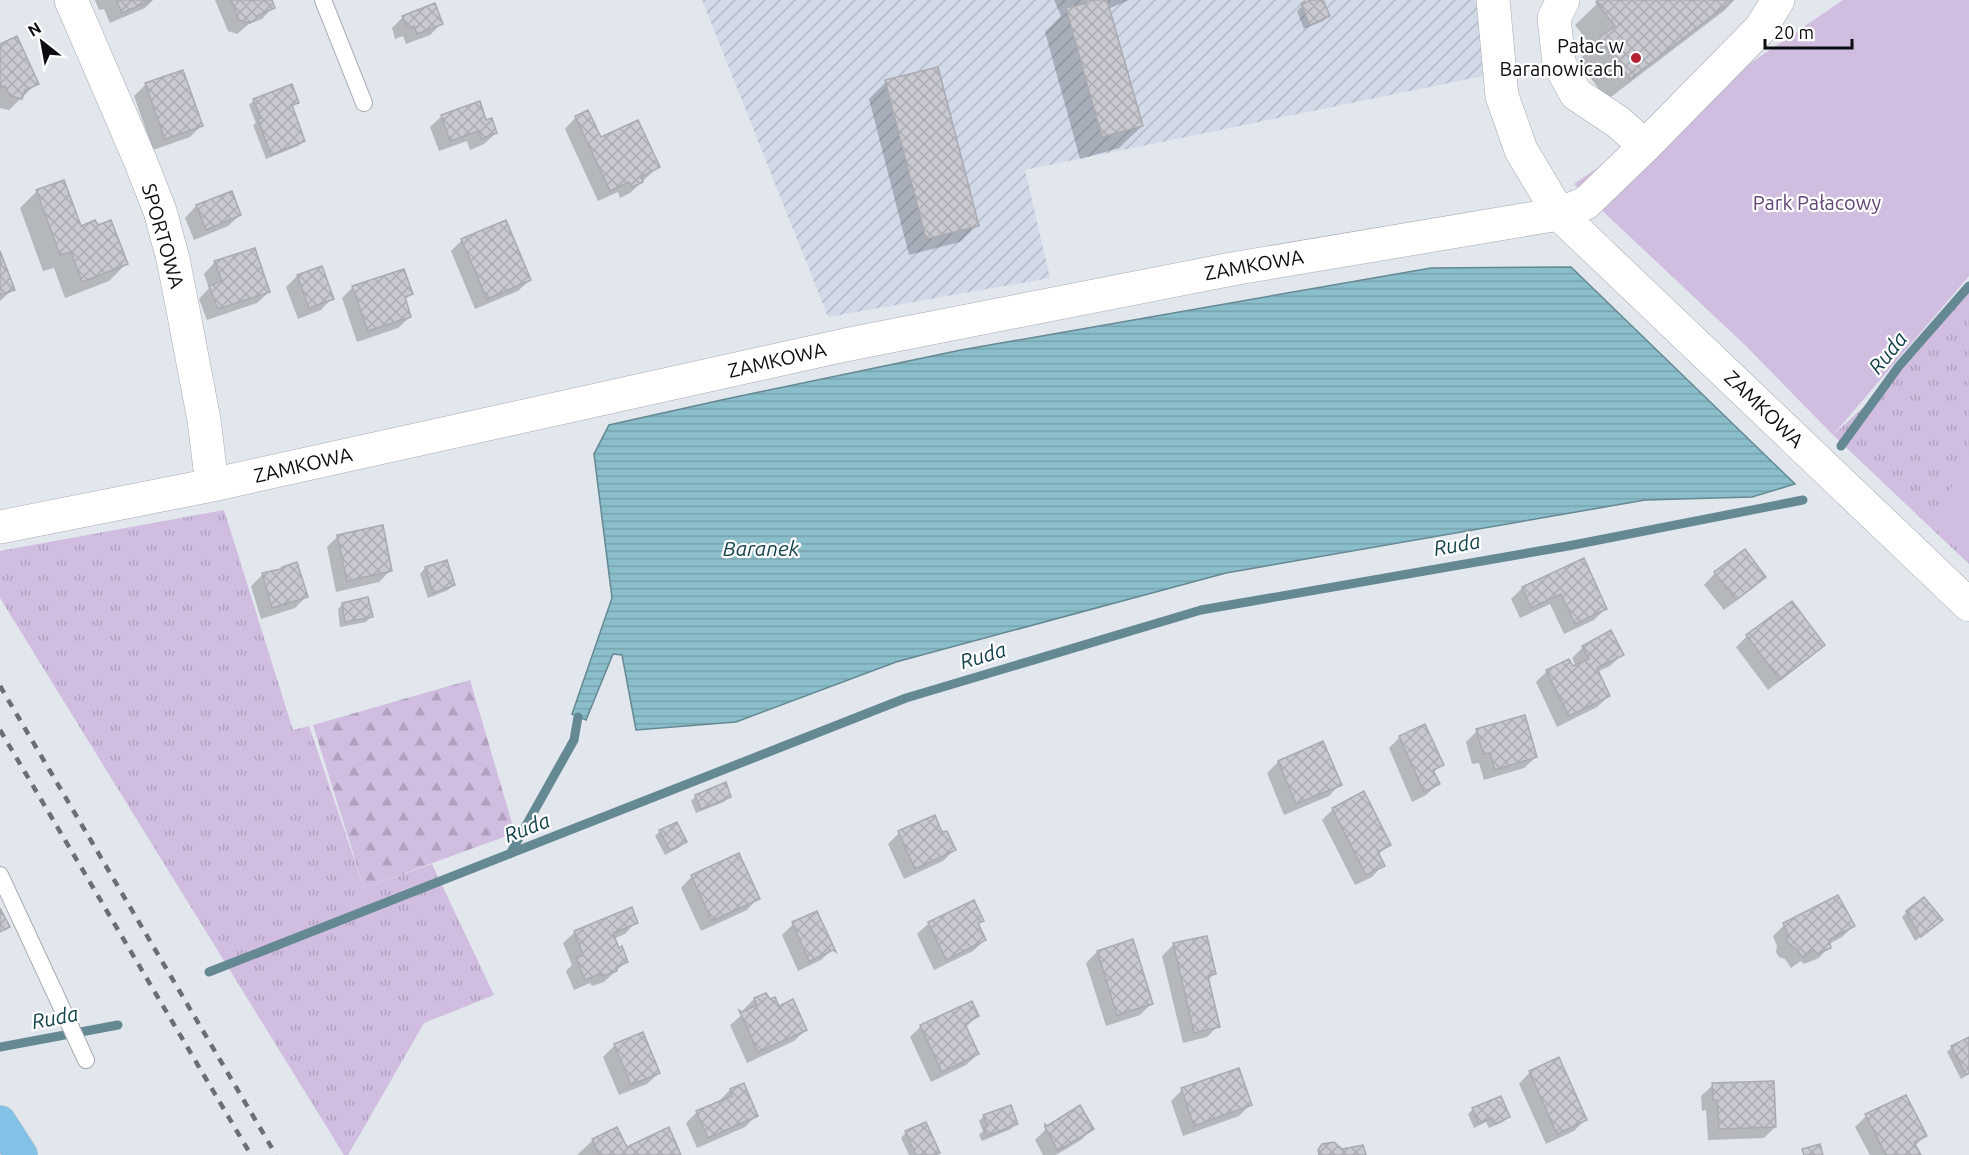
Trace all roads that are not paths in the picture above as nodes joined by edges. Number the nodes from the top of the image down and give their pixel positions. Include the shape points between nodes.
1 (71, 0) edge
2 (323, 0) edge
3 (1493, 0) edge
4 (1563, 0) edge
5 (1778, 0) edge
6 (364, 103) dead end
7 (1646, 146) junction
8 (1559, 214) junction
9 (212, 485) junction
10 (0, 527) edge
11 (1969, 605) edge
12 (0, 875) edge
13 (87, 1060) dead end
14 (0, 1122) edge
15 (21, 1155) edge

1 - 9 street, SPORTOWA via 160,211 204,420
2 - 6 lane
3 - 8 street, ZAMKOWA via 1502,96 1521,150
4 - 7 street via 1554,18 1559,63 1576,94
5 - 7 street via 1761,28
7 - 8 street via 1586,203
8 - 9 street, ZAMKOWA via 1232,269 857,342
8 - 11 street, ZAMKOWA
9 - 10 street, ZAMKOWA
12 - 13 lane
14 - 15 main road

